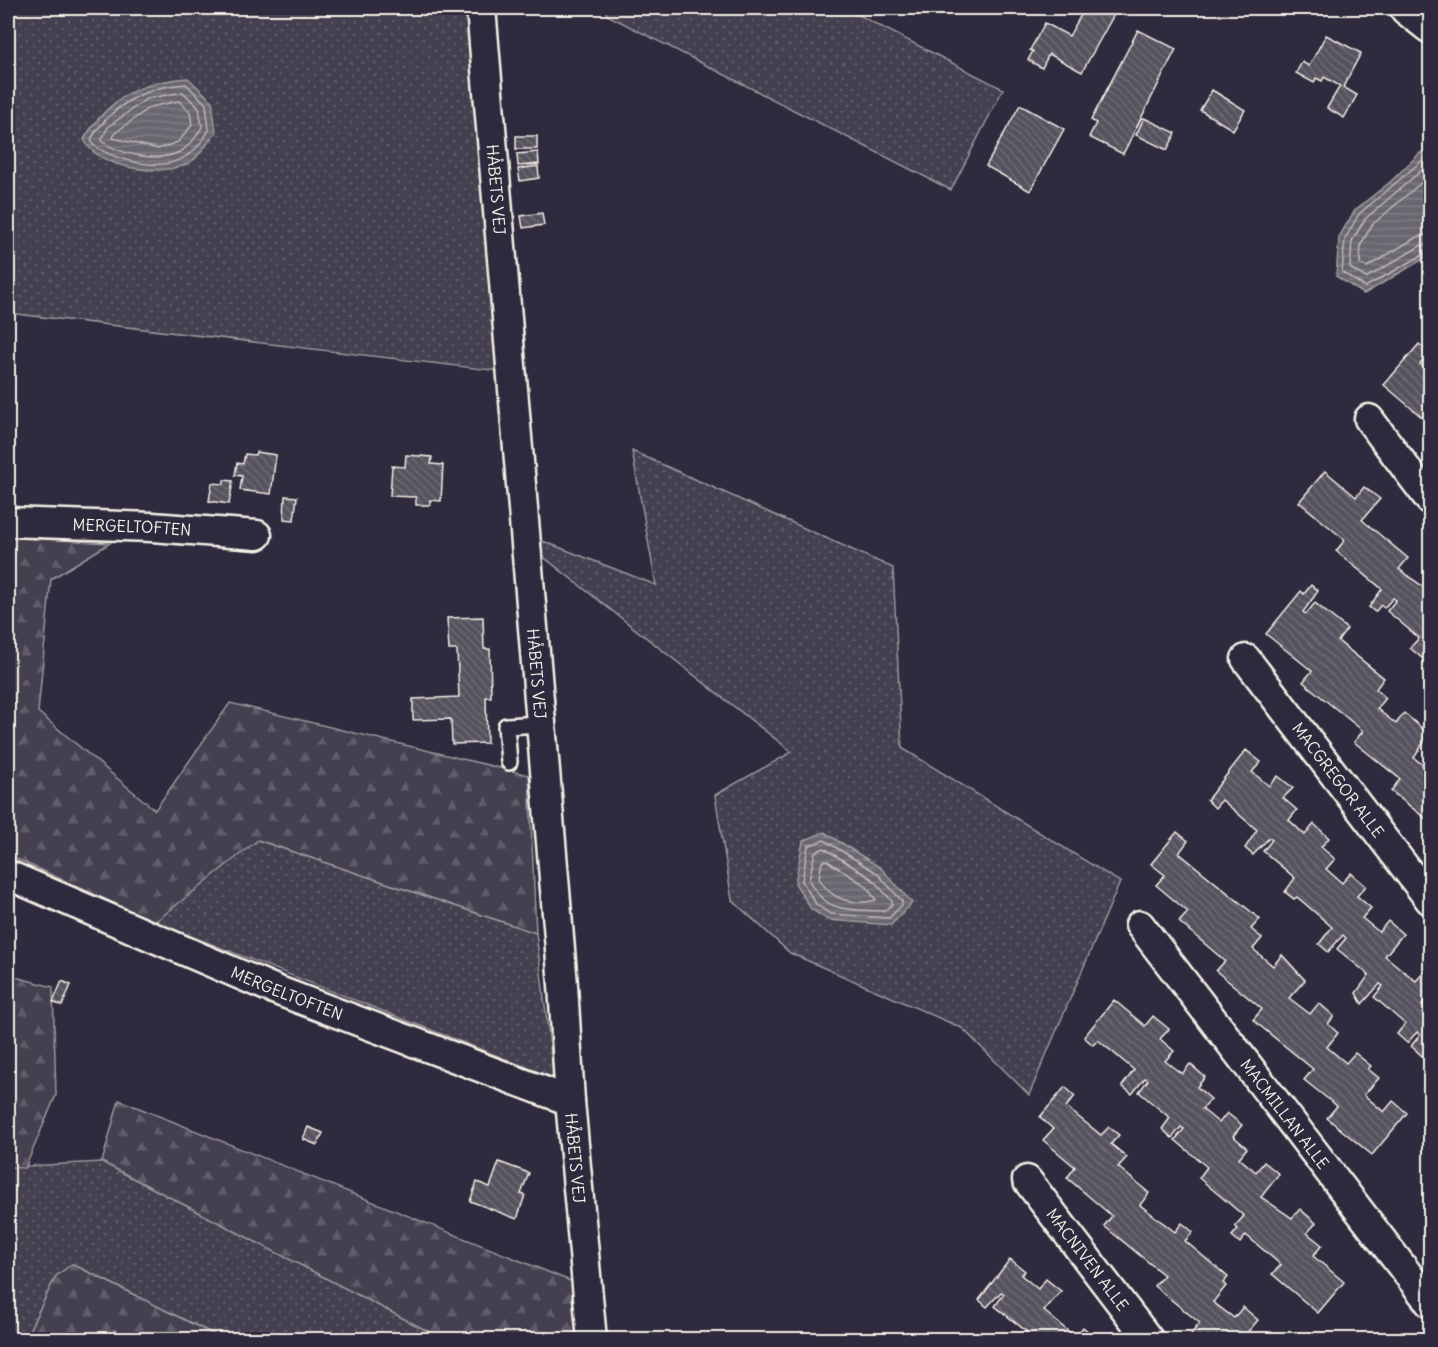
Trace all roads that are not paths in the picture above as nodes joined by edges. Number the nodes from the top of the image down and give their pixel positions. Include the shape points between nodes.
1 (481, 8) edge
2 (1407, 8) edge
3 (1431, 26) edge
4 (1369, 419) dead end
5 (1431, 500) edge
6 (8, 522) edge
7 (257, 534) dead end
8 (1246, 659) dead end
9 (540, 724) junction
10 (509, 762) dead end
11 (8, 875) edge
12 (1431, 900) edge
13 (1140, 925) dead end
14 (570, 1101) junction
15 (1027, 1180) dead end
16 (1431, 1303) edge
17 (592, 1340) edge
18 (1149, 1340) edge

1 - 9 street, HÅBETS VEJ
2 - 3 street
4 - 5 street
6 - 7 street, MERGELTOFTEN
8 - 12 street, MACGREGOR ALLE
9 - 10 lane via 506,726
9 - 14 street, HÅBETS VEJ
11 - 14 street, MERGELTOFTEN via 276,990
13 - 16 street, MACMILLAN ALLE
14 - 17 street, HÅBETS VEJ
15 - 18 street, MACNIVEN ALLE

